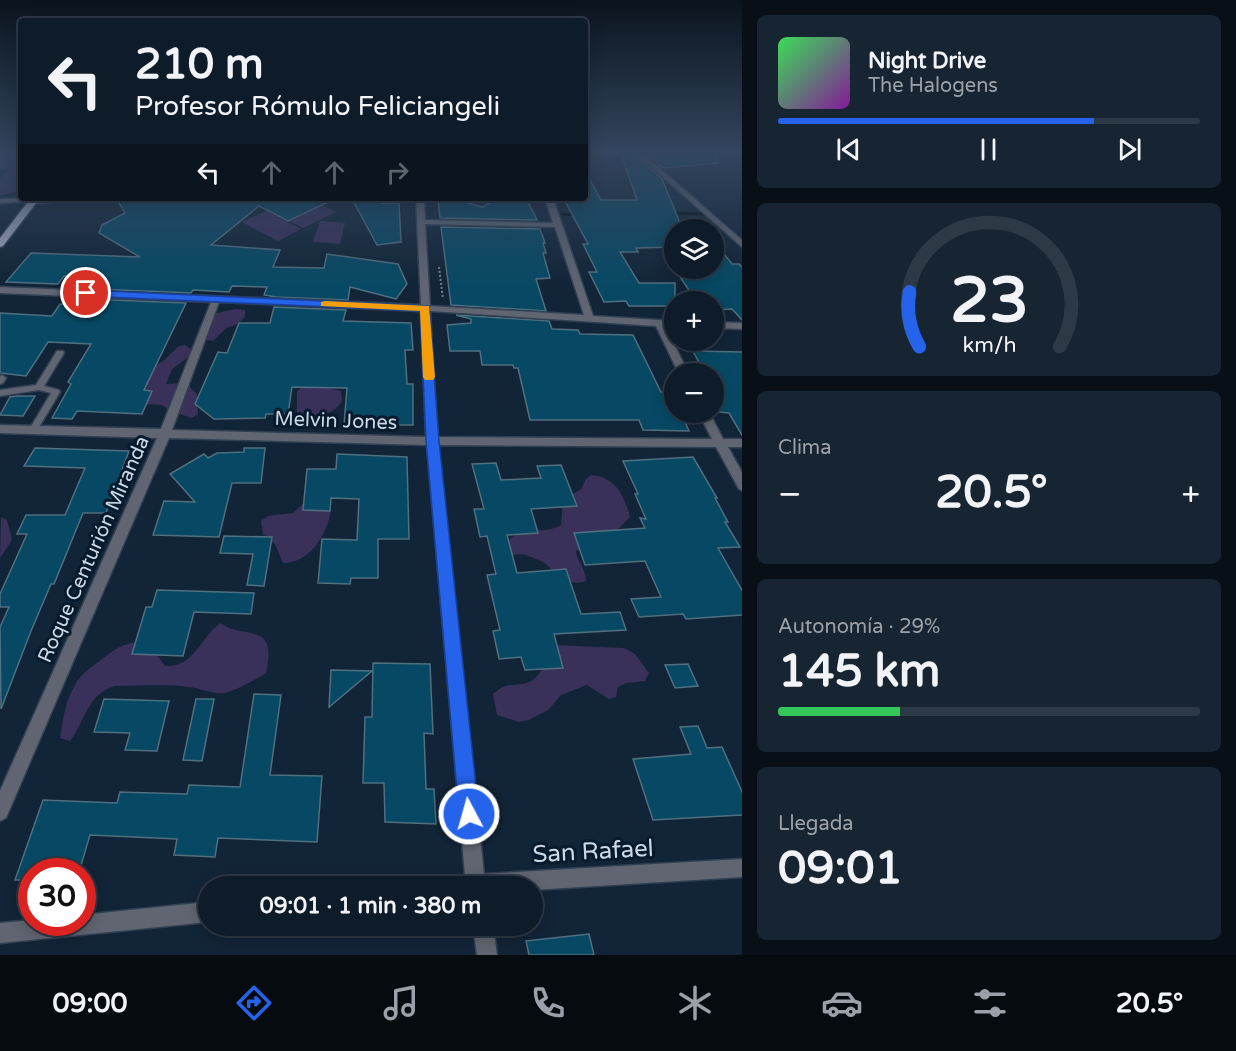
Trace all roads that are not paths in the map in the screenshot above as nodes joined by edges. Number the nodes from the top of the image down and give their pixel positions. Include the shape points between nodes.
1 (687, 197) edge
2 (18, 200) edge
3 (0, 201) edge
4 (33, 201) edge
5 (420, 201) edge
6 (550, 201) edge
7 (421, 222) junction
8 (559, 225) junction
9 (0, 244) edge
10 (742, 246) edge
11 (0, 290) edge
12 (216, 299) junction
13 (425, 308) junction
14 (589, 318) junction
15 (659, 323) junction
16 (664, 323) edge
17 (724, 325) edge
18 (742, 326) edge
19 (60, 353) dead end
20 (679, 363) edge
21 (39, 387) junction
22 (0, 393) edge
23 (709, 423) edge
24 (0, 429) edge
25 (33, 430) junction
26 (165, 434) junction
27 (432, 441) junction
28 (718, 442) junction
29 (742, 443) edge
30 (742, 486) edge
31 (0, 812) edge
32 (742, 868) edge
33 (475, 876) edge
34 (543, 881) edge
35 (198, 913) edge
36 (0, 933) edge
37 (484, 936) edge
38 (487, 955) edge

1 - 10 street
2 - 3 street
4 - 9 main road
5 - 7 street
6 - 8 street
7 - 8 street
7 - 13 street
8 - 14 street
11 - 12 street
12 - 13 street
12 - 26 street, Roque Centurión Miranda
13 - 14 street
13 - 27 street
14 - 15 street
15 - 16 street
15 - 20 street
17 - 18 street
19 - 21 lane
21 - 22 lane
21 - 25 lane via 56,392
23 - 28 street
24 - 25 street, Melvin Jones
25 - 26 street, Melvin Jones
26 - 27 street, Melvin Jones
26 - 31 street, Roque Centurión Miranda
27 - 28 street, Melvin Jones
27 - 33 street
28 - 29 street, Melvin Jones
28 - 30 street
32 - 34 street, San Rafael
35 - 36 street
37 - 38 street

